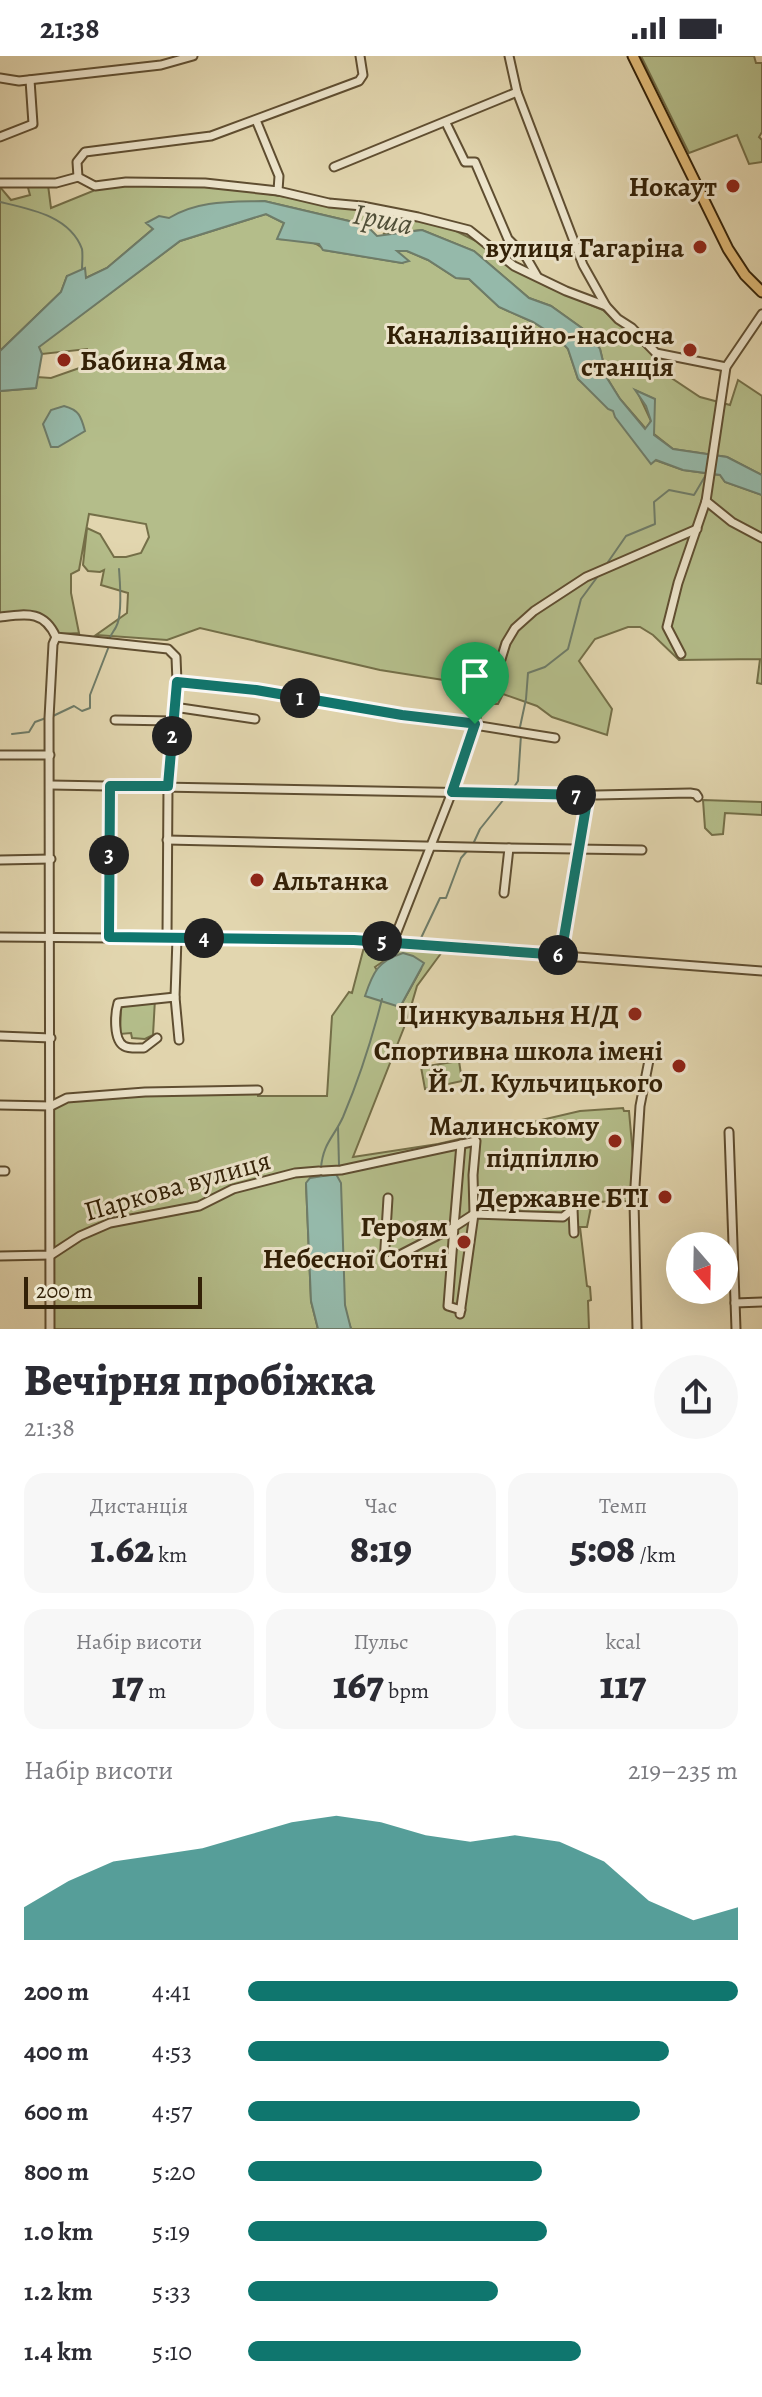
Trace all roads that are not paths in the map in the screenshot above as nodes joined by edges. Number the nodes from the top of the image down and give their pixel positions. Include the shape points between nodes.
1 (193, 56) edge
2 (360, 56) edge
3 (509, 56) edge
4 (633, 56) edge
5 (0, 78) edge
6 (30, 80) junction
7 (517, 92) junction
8 (256, 120) junction
9 (446, 123) junction
10 (0, 137) edge
11 (334, 167) dead end
12 (78, 177) junction
13 (0, 183) edge
14 (278, 191) junction
15 (538, 278) junction
16 (762, 292) edge
17 (606, 306) junction
18 (760, 315) edge
19 (726, 367) junction
20 (706, 501) junction
21 (697, 529) junction
22 (762, 538) edge
23 (0, 617) edge
24 (56, 637) junction
25 (681, 654) dead end
26 (177, 682) junction
27 (174, 707) junction
28 (255, 719) dead end
29 (115, 720) dead end
30 (173, 721) junction
31 (475, 724) junction
32 (555, 738) dead end
33 (0, 755) edge
34 (50, 755) junction
35 (51, 785) junction
36 (110, 786) junction
37 (168, 786) junction
38 (452, 792) junction
39 (588, 795) junction
40 (698, 797) dead end
41 (167, 840) junction
42 (430, 846) junction
43 (509, 848) junction
44 (579, 849) junction
45 (642, 850) dead end
46 (51, 859) junction
47 (0, 860) edge
48 (504, 893) dead end
49 (0, 937) edge
50 (51, 937) junction
51 (109, 937) junction
52 (167, 937) junction
53 (177, 938) junction
54 (393, 942) junction
55 (561, 955) junction
56 (762, 971) edge
57 (175, 997) junction
58 (0, 1036) edge
59 (51, 1038) junction
60 (157, 1038) dead end
61 (179, 1040) dead end
62 (651, 1050) dead end
63 (258, 1090) dead end
64 (0, 1105) edge
65 (51, 1106) junction
66 (729, 1132) dead end
67 (461, 1144) junction
68 (473, 1178) junction
69 (456, 1189) junction
70 (388, 1198) dead end
71 (474, 1214) junction
72 (454, 1227) junction
73 (733, 1232) edge
74 (574, 1233) dead end
75 (51, 1255) junction
76 (0, 1256) edge
77 (762, 1302) edge
78 (738, 1303) edge
79 (735, 1304) edge
80 (50, 1329) edge
81 (637, 1329) edge
82 (736, 1329) edge

1 - 6 street via 161,65
2 - 8 street via 359,81
3 - 7 street
4 - 16 main road via 723,240
5 - 6 street
6 - 10 street via 33,124
7 - 9 street
7 - 17 street via 583,265
8 - 12 street via 199,139 91,150 78,158
8 - 14 street via 279,176
9 - 11 street
9 - 15 street via 465,162 475,162 508,239
12 - 13 street via 56,183
12 - 14 street via 95,186 205,183
14 - 15 street via 469,230
15 - 17 street
17 - 19 street via 656,353
18 - 19 street
19 - 20 street
20 - 21 street
20 - 22 street
21 - 25 street via 667,627
21 - 31 street via 586,577 523,619 508,639
23 - 24 street via 38,617
24 - 26 street via 168,649 178,662
24 - 34 street
26 - 27 street
26 - 31 street
27 - 28 street
27 - 30 street
29 - 30 street
30 - 37 street
31 - 32 street
31 - 38 street
33 - 34 street
34 - 35 street
35 - 36 street
35 - 46 street
36 - 37 street
36 - 51 street
37 - 38 street
37 - 41 street
38 - 39 street
38 - 42 street
39 - 40 street
39 - 44 street
41 - 42 street
41 - 52 street
42 - 43 street
42 - 54 street
43 - 44 street
43 - 48 street
44 - 45 street
44 - 55 street
46 - 47 street
46 - 50 street
49 - 50 street
50 - 51 street
50 - 59 street
51 - 52 street
52 - 53 street
53 - 54 street
53 - 57 street
54 - 55 street
55 - 56 street
57 - 60 street via 117,1004 119,1040 125,1047 144,1048
57 - 61 street
58 - 59 street
59 - 65 street
62 - 81 street via 640,1106 634,1202
63 - 65 street via 133,1092 67,1098
64 - 65 street
65 - 75 street
66 - 73 street
67 - 68 street via 476,1141
67 - 69 street
67 - 75 street, Паркова вулиця via 233,1189 199,1206 110,1223
68 - 69 street
68 - 71 street
69 - 72 street
70 - 72 street via 384,1263
71 - 72 street
71 - 72 street via 461,1312 448,1306
71 - 74 street via 563,1217 573,1209
75 - 76 street
75 - 80 street
77 - 78 street
79 - 82 street

